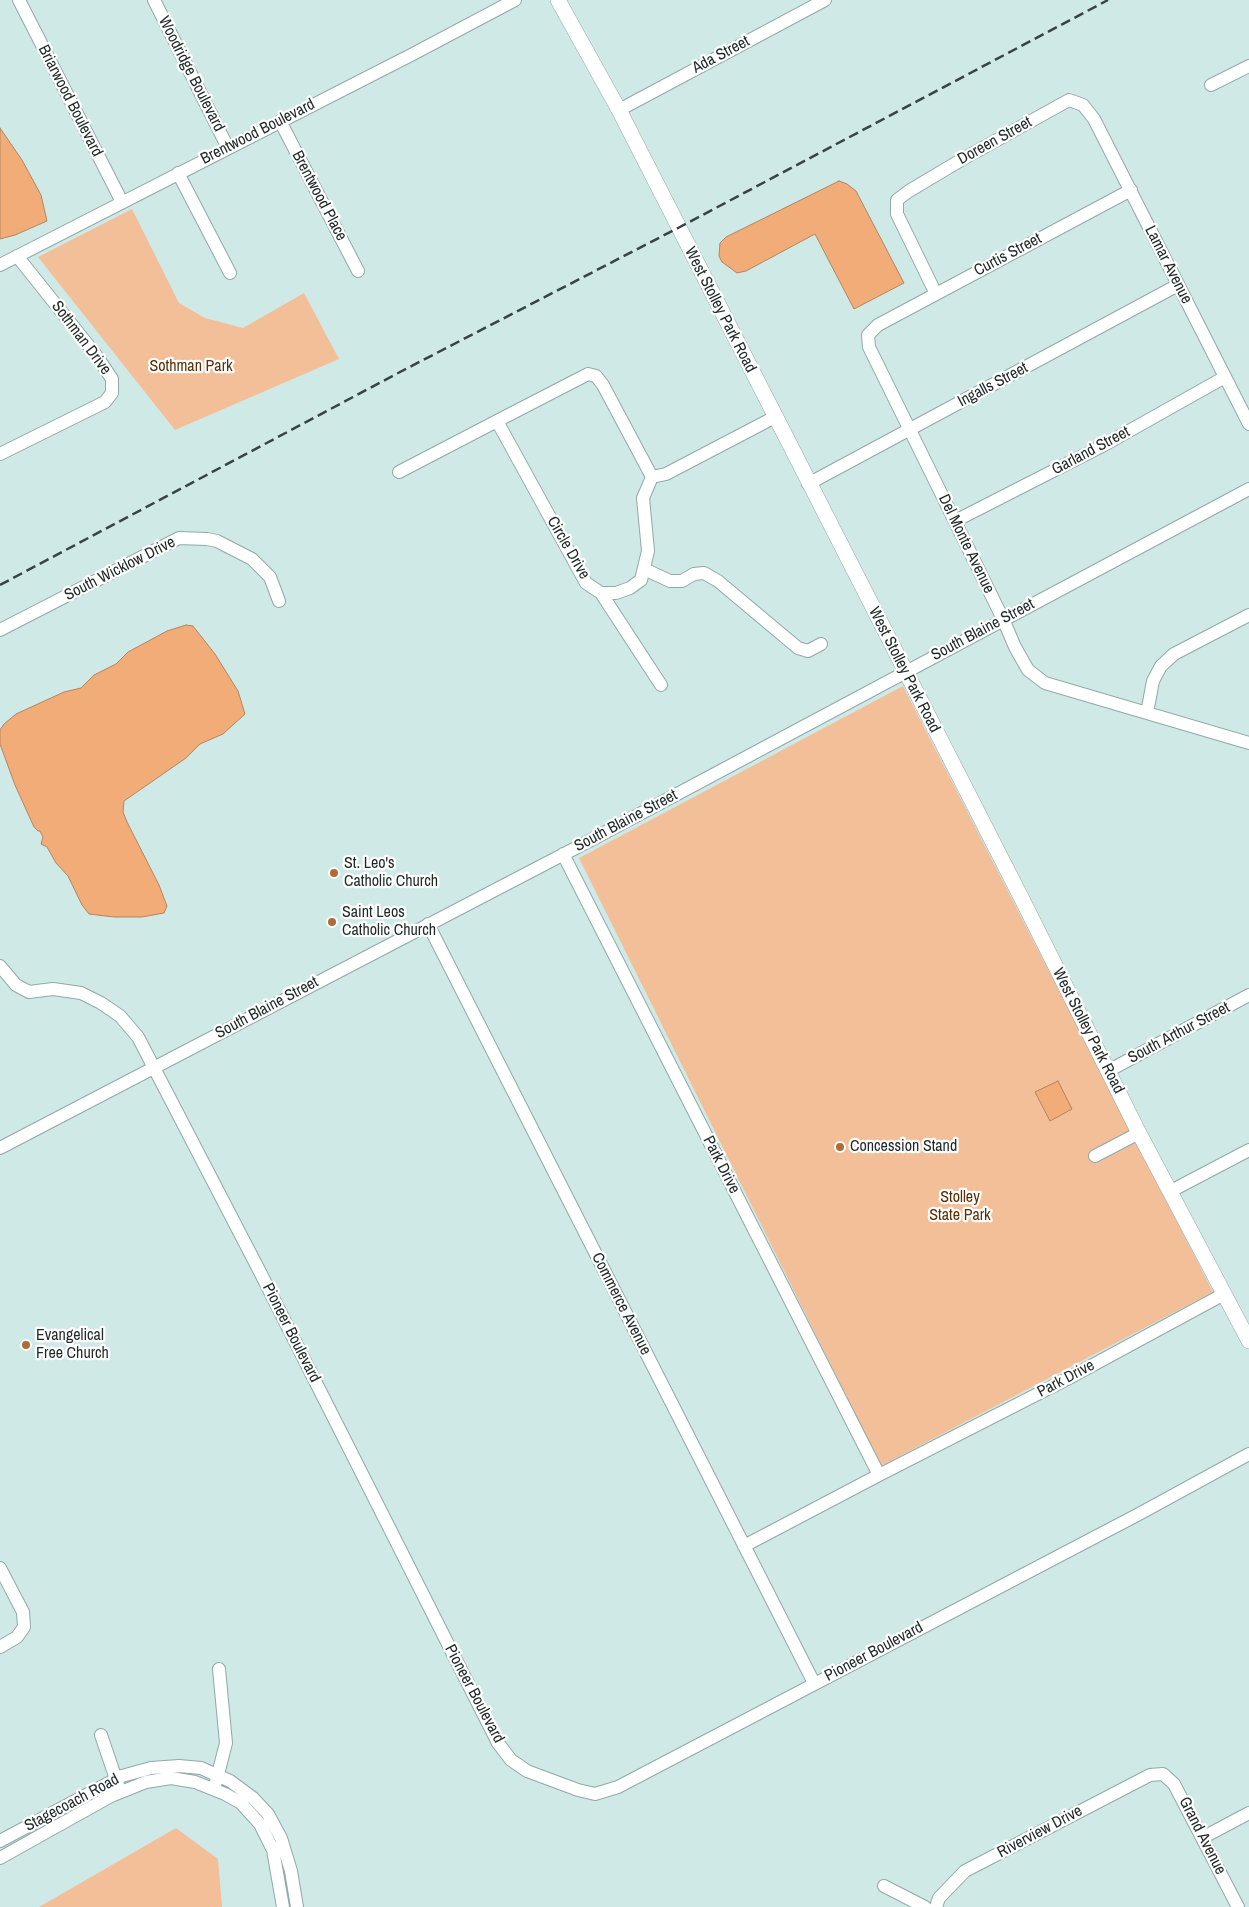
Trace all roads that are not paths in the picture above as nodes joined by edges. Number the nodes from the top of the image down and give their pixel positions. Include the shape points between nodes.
1 (19, 0) edge
2 (154, 0) edge
3 (515, 0) edge
4 (558, 0) edge
5 (825, 0) edge
6 (1249, 66) edge
7 (1211, 85) dead end
8 (1085, 108) joint
9 (618, 110) junction
10 (280, 121) junction
11 (228, 148) junction
12 (178, 173) junction
13 (1130, 190) junction
14 (122, 202) junction
15 (17, 256) junction
16 (0, 264) edge
17 (358, 271) dead end
18 (230, 273) dead end
19 (1178, 285) junction
20 (936, 294) junction
21 (886, 321) joint
22 (1225, 377) junction
23 (775, 417) junction
24 (497, 421) junction
25 (1249, 424) edge
26 (910, 429) junction
27 (0, 454) edge
28 (399, 472) dead end
29 (652, 477) junction
30 (808, 484) junction
31 (1249, 489) edge
32 (955, 521) junction
33 (644, 570) junction
34 (602, 593) junction
35 (279, 601) dead end
36 (1249, 615) edge
37 (1003, 619) junction
38 (0, 630) edge
39 (821, 644) dead end
40 (905, 672) junction
41 (661, 685) dead end
42 (1147, 713) junction
43 (1249, 742) edge
44 (563, 854) junction
45 (428, 924) junction
46 (0, 966) edge
47 (1249, 995) edge
48 (155, 1067) junction
49 (1108, 1071) junction
50 (1139, 1133) junction
51 (0, 1148) edge
52 (1249, 1150) edge
53 (1095, 1156) dead end
54 (1169, 1192) junction
55 (1224, 1294) junction
56 (1245, 1323) edge
57 (1249, 1341) edge
58 (1249, 1454) edge
59 (879, 1475) junction
60 (744, 1546) junction
61 (0, 1568) edge
62 (0, 1647) edge
63 (219, 1669) dead end
64 (814, 1683) junction
65 (101, 1735) dead end
66 (1158, 1774) joint
67 (217, 1776) junction
68 (116, 1779) junction
69 (214, 1789) junction
70 (121, 1792) junction
71 (1249, 1813) edge
72 (1, 1837) edge
73 (1202, 1838) junction
74 (5, 1855) edge
75 (884, 1886) dead end
76 (283, 1907) edge
77 (297, 1907) edge
78 (925, 1907) edge
79 (936, 1907) edge
80 (1238, 1907) edge

1 - 14 street, Briarwood Boulevard
2 - 11 street, Woodridge Boulevard
3 - 10 street, Brentwood Boulevard
4 - 9 main road, West Stolley Park Road
5 - 9 street, Ada Street
6 - 7 street
8 - 13 street, Lamar Avenue via 1094,119
8 - 20 street, Doreen Street via 1069,100 897,200 897,214
9 - 23 main road, West Stolley Park Road
10 - 11 street, Brentwood Boulevard
10 - 17 street, Brentwood Place
11 - 12 street, Brentwood Boulevard
12 - 14 street, Brentwood Boulevard
12 - 18 street
13 - 19 street, Lamar Avenue
13 - 20 street, Curtis Street
14 - 15 street, Brentwood Boulevard
15 - 16 street, Brentwood Boulevard
15 - 27 street, Sothman Drive via 96,355 112,379 112,393 105,402
19 - 22 street, Lamar Avenue
19 - 26 street, Ingalls Street
20 - 21 street, Curtis Street
21 - 26 street, Del Monte Avenue via 868,336 868,347
22 - 25 street, Lamar Avenue
22 - 32 street, Garland Street via 1104,445
23 - 29 street via 666,474
23 - 30 main road, West Stolley Park Road
24 - 28 street
24 - 29 street via 588,374 596,376
24 - 34 street, Circle Drive via 586,583
26 - 30 street, Ingalls Street
26 - 32 street, Del Monte Avenue
29 - 33 street via 643,498 648,551
30 - 40 main road, West Stolley Park Road
31 - 37 street, South Blaine Street
32 - 37 street, Del Monte Avenue
33 - 34 street, Circle Drive via 641,580 630,588
33 - 39 street via 670,581 682,581 704,573 798,648 808,651
34 - 41 street
35 - 38 street, South Wicklow Drive via 270,577 252,559 216,541 179,538
36 - 42 street via 1174,654 1161,666 1153,681
37 - 40 street, South Blaine Street
37 - 42 street, Del Monte Avenue via 1028,670 1044,683
40 - 44 street, South Blaine Street
40 - 49 main road, West Stolley Park Road
42 - 43 street, Del Monte Avenue
44 - 45 street, South Blaine Street
44 - 59 street, Park Drive
45 - 48 street, South Blaine Street
45 - 60 street, Commerce Avenue
46 - 48 street, Pioneer Boulevard via 16,985 29,992 52,989 81,993 120,1016 138,1037
47 - 49 street, South Arthur Street
48 - 51 street, South Blaine Street
48 - 64 street, Pioneer Boulevard via 494,1734 511,1760 527,1771 596,1794 618,1787
49 - 50 main road, West Stolley Park Road
50 - 53 street
50 - 54 main road, West Stolley Park Road
52 - 54 street
54 - 55 main road, West Stolley Park Road
55 - 56 main road, West Stolley Park Road
55 - 59 street, Park Drive via 1067,1380
56 - 57 main road, West Stolley Park Road
58 - 64 street, Pioneer Boulevard
59 - 60 street, Park Drive
60 - 64 street, Commerce Avenue
61 - 62 street via 23,1612 24,1627 17,1637
63 - 67 street via 226,1743
65 - 68 street
66 - 73 street, Grand Avenue via 1163,1774 1174,1784
66 - 79 street, Riverview Drive via 1150,1775 965,1872 939,1898
67 - 68 street, Stagecoach Road via 201,1768 179,1766 151,1768
67 - 69 street
67 - 77 street, Stagecoach Road via 254,1798 268,1814 281,1838
68 - 70 street
68 - 72 street, Stagecoach Road
69 - 70 street, Stagecoach Road via 171,1778 146,1782
69 - 76 street, Stagecoach Road via 241,1803 260,1824 273,1850
70 - 74 street, Stagecoach Road
71 - 73 street
72 - 74 street
73 - 80 street, Grand Avenue
75 - 78 street

